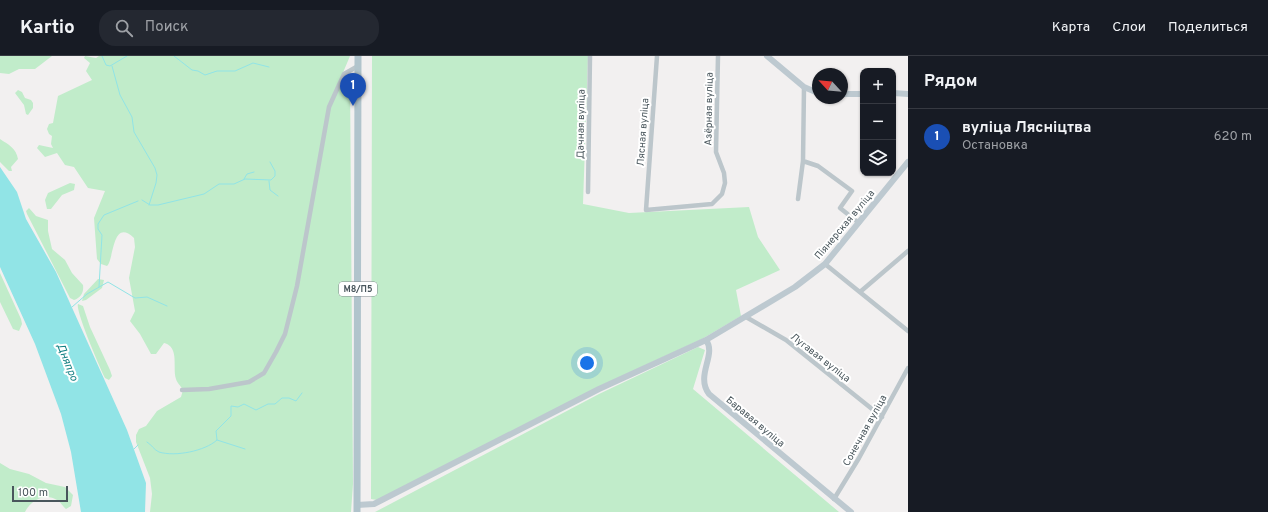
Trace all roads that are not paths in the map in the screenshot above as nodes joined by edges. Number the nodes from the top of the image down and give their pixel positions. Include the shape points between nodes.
1 (358, 56) edge
2 (361, 56) edge
3 (590, 56) edge
4 (657, 56) edge
5 (718, 56) edge
6 (767, 56) edge
7 (358, 66) junction
8 (804, 87) junction
9 (812, 90) edge
10 (896, 93) edge
11 (848, 94) edge
12 (860, 94) edge
13 (908, 94) edge
14 (803, 161) junction
15 (908, 162) edge
16 (588, 192) dead end
17 (798, 199) dead end
18 (712, 204) joint
19 (859, 223) junction
20 (908, 251) edge
21 (825, 264) junction
22 (860, 292) junction
23 (746, 317) junction
24 (908, 331) edge
25 (706, 340) junction
26 (908, 368) edge
27 (182, 390) dead end
28 (882, 417) junction
29 (834, 499) junction
30 (357, 509) edge
31 (851, 512) edge

1 - 7 main road, М8/П5
2 - 7 main road
3 - 16 street, Дачная вуліца
4 - 18 street, Лясная вуліца via 646,210
5 - 18 street, Азёрная вуліца via 716,152 725,183 722,194
6 - 8 street
7 - 27 street via 344,74 329,107 297,286 285,334 279,346 264,373 249,382 209,390
7 - 30 main road, М8/П5
8 - 9 street
8 - 14 street
10 - 13 street
11 - 12 street
14 - 17 street
14 - 19 street via 818,166 852,191 840,208
15 - 19 street, Піянерская вуліца
19 - 21 street, Піянерская вуліца
20 - 22 street
21 - 22 street
21 - 23 street, Піянерская вуліца via 795,287
22 - 24 street
23 - 25 street, Піянерская вуліца
23 - 28 street, Лугавая вуліца via 786,340
25 - 29 street, Баравая вуліца via 709,347 704,381 709,394
25 - 30 street, Піянерская вуліца via 599,389 391,496
26 - 28 street, Сонечная вуліца
28 - 29 street, Сонечная вуліца
29 - 31 street, Баравая вуліца

